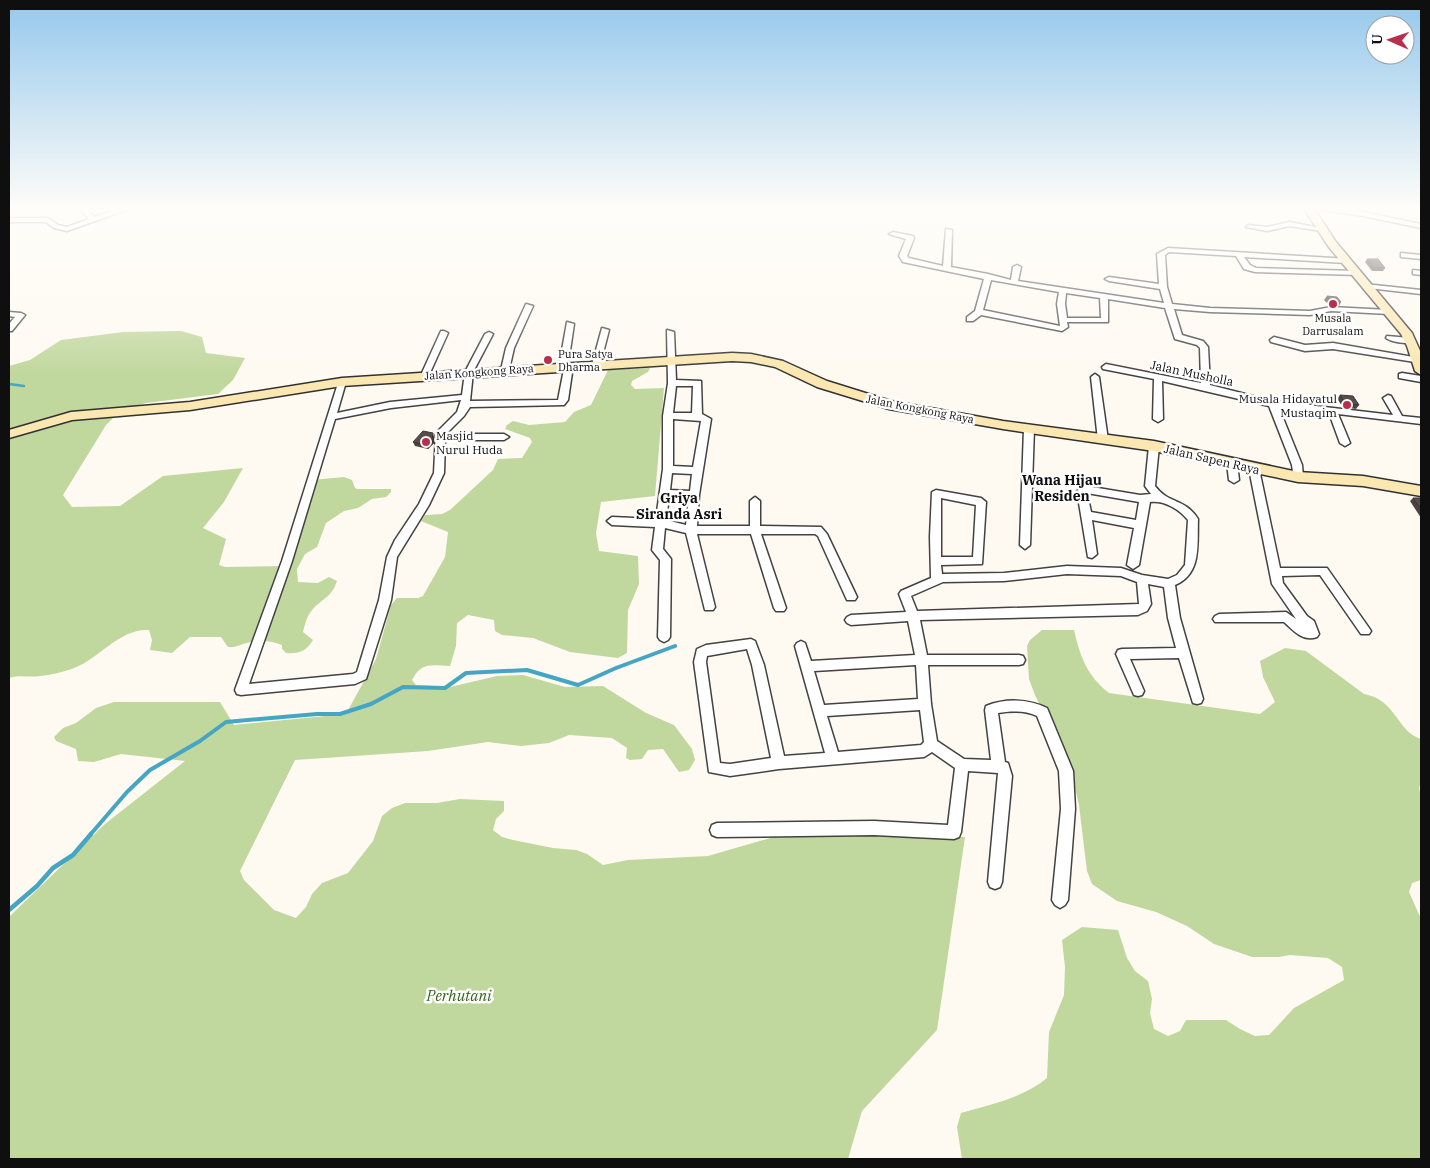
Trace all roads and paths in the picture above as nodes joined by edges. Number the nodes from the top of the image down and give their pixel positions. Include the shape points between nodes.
1 (929, 265) edge
2 (947, 265) edge
3 (1162, 265) edge
4 (1247, 265) edge
5 (1282, 265) edge
6 (1349, 265) edge
7 (1017, 267) dead end
8 (947, 268) junction
9 (1287, 271) junction
10 (1356, 273) junction
11 (988, 276) junction
12 (1109, 279) dead end
13 (1014, 283) junction
14 (1131, 283) junction
15 (1368, 286) junction
16 (1163, 287) junction
17 (1064, 290) junction
18 (1421, 292) edge
19 (1104, 297) junction
20 (1131, 301) junction
21 (529, 306) dead end
22 (1169, 306) junction
23 (979, 312) junction
24 (1389, 312) junction
25 (9, 314) edge
26 (970, 319) dead end
27 (1063, 320) junction
28 (570, 324) dead end
29 (9, 328) edge
30 (605, 330) dead end
31 (670, 332) dead end
32 (444, 333) dead end
33 (489, 334) dead end
34 (1390, 338) dead end
35 (1274, 340) dead end
36 (1410, 341) junction
37 (670, 361) junction
38 (596, 365) junction
39 (566, 366) junction
40 (1106, 368) dead end
41 (1421, 368) edge
42 (506, 370) junction
43 (470, 372) junction
44 (425, 375) junction
45 (1402, 376) dead end
46 (1095, 377) dead end
47 (1158, 378) junction
48 (1421, 379) edge
49 (342, 382) junction
50 (672, 383) junction
51 (1206, 388) junction
52 (1388, 398) dead end
53 (466, 400) junction
54 (1272, 404) junction
55 (1332, 410) junction
56 (668, 416) junction
57 (697, 416) junction
58 (331, 417) junction
59 (1399, 418) junction
60 (1158, 419) dead end
61 (1421, 421) edge
62 (1003, 424) joint
63 (1029, 428) junction
64 (9, 434) edge
65 (504, 436) dead end
66 (441, 437) junction
67 (1103, 440) junction
68 (1345, 443) dead end
69 (1154, 446) junction
70 (1232, 463) junction
71 (668, 469) junction
72 (1254, 469) junction
73 (697, 471) junction
74 (1298, 477) junction
75 (1234, 480) dead end
76 (1421, 492) edge
77 (664, 493) junction
78 (694, 495) junction
79 (1158, 496) junction
80 (1145, 498) junction
81 (755, 501) dead end
82 (1085, 515) junction
83 (612, 521) dead end
84 (661, 523) junction
85 (1140, 525) junction
86 (691, 530) junction
87 (755, 531) junction
88 (1025, 545) dead end
89 (1092, 554) dead end
90 (935, 561) junction
91 (1133, 565) dead end
92 (1276, 572) junction
93 (940, 579) junction
94 (1142, 579) junction
95 (1169, 583) junction
96 (851, 597) dead end
97 (709, 607) dead end
98 (780, 608) dead end
99 (913, 616) junction
100 (1219, 619) dead end
101 (851, 620) dead end
102 (1365, 631) dead end
103 (664, 637) dead end
104 (801, 646) dead end
105 (1184, 653) junction
106 (922, 660) junction
107 (1019, 660) dead end
108 (806, 666) junction
109 (1138, 691) dead end
110 (1197, 699) dead end
111 (925, 704) junction
112 (819, 710) junction
113 (931, 744) junction
114 (833, 760) junction
115 (779, 763) junction
116 (962, 765) junction
117 (999, 767) junction
118 (717, 830) dead end
119 (995, 882) dead end
120 (1060, 900) dead end

1 - 8 street
2 - 8 street
3 - 16 street
4 - 9 street via 1251,269
5 - 9 street
6 - 10 street
7 - 13 street
8 - 11 street
9 - 10 street
10 - 15 street
11 - 13 street
11 - 23 street
12 - 14 street
13 - 17 street
14 - 16 street
14 - 20 street
15 - 18 street
15 - 24 street
16 - 22 street
17 - 19 street
17 - 27 street via 1061,304
19 - 20 street
19 - 27 street via 1105,320
20 - 22 street
21 - 42 street via 510,348
22 - 24 street via 1310,313 1331,308
22 - 51 street via 1178,337 1204,347
23 - 26 street
23 - 27 street via 1055,328 1064,327
24 - 36 street
25 - 29 street via 21,315
28 - 39 street
30 - 38 street
31 - 37 street
32 - 44 street
33 - 43 street
34 - 36 street
35 - 41 street via 1305,348 1333,346
36 - 41 street
37 - 38 street, Jalan Kongkong Raya
37 - 50 street
37 - 62 street, Jalan Kongkong Raya via 732,357 765,360 822,384 889,405
38 - 39 street, Jalan Kongkong Raya
39 - 42 street, Jalan Kongkong Raya
39 - 53 street via 561,403
40 - 47 street, Jalan Musholla
42 - 43 street, Jalan Kongkong Raya
43 - 44 street, Jalan Kongkong Raya
43 - 53 street
44 - 49 street, Jalan Kongkong Raya
45 - 48 street
46 - 67 street
47 - 51 street, Jalan Musholla
47 - 60 street
49 - 58 street
49 - 64 street, Jalan Kongkong Raya via 190,406 91,412
50 - 56 street
50 - 57 street via 698,383
51 - 54 street, Jalan Musholla
52 - 59 street
53 - 58 street via 390,405
53 - 66 street via 461,414 443,429
54 - 55 street, Jalan Musholla
54 - 74 street via 1297,465
55 - 59 street, Jalan Musholla
55 - 68 street
56 - 57 street
56 - 71 street
57 - 73 street via 706,419
58 - 66 street via 287,561 241,690 348,680 362,675 387,593 392,557 424,506 439,473
59 - 61 street, Jalan Musholla
62 - 63 street, Jalan Sapen Raya
63 - 67 street, Jalan Sapen Raya
63 - 88 street
65 - 66 street
67 - 69 street, Jalan Sapen Raya
69 - 70 street, Jalan Sapen Raya
69 - 79 street via 1150,486
70 - 72 street, Jalan Sapen Raya
70 - 75 street
71 - 73 street
71 - 77 street
72 - 74 street, Jalan Sapen Raya
72 - 92 street
73 - 78 street
74 - 76 street, Jalan Sapen Raya via 1406,487
77 - 78 street
77 - 84 street
78 - 86 street
79 - 80 street
79 - 95 street via 1184,508 1193,519 1190,566 1181,578
80 - 82 street via 1084,489
80 - 85 street
81 - 87 street
82 - 85 street
82 - 89 street
83 - 84 street
84 - 86 street
84 - 103 street via 657,550 666,559
85 - 91 street
86 - 87 street
86 - 97 street
87 - 96 street via 818,530
87 - 98 street
90 - 90 street via 936,494 981,502 978,561
90 - 93 street
92 - 100 street via 1278,584 1310,624 1314,634 1308,635 1286,618
92 - 102 street via 1322,571
93 - 94 street via 1004,577 1067,570 1121,572
93 - 99 street via 906,594
94 - 95 street
94 - 99 street via 1145,604 1138,610
95 - 105 street
99 - 101 street
99 - 106 street
104 - 108 street
105 - 109 street via 1122,654
105 - 110 street
106 - 107 street
106 - 108 street
106 - 111 street
108 - 112 street
111 - 112 street
111 - 113 street
112 - 114 street
113 - 114 street via 924,751
113 - 116 street
114 - 115 street
115 - 115 street via 758,665 750,644 701,653 714,768 730,770
116 - 117 street
116 - 118 street via 954,832 867,828
117 - 119 street via 1003,767 1005,776
117 - 120 street via 991,710 996,707 1026,707 1042,712 1066,771 1068,809

